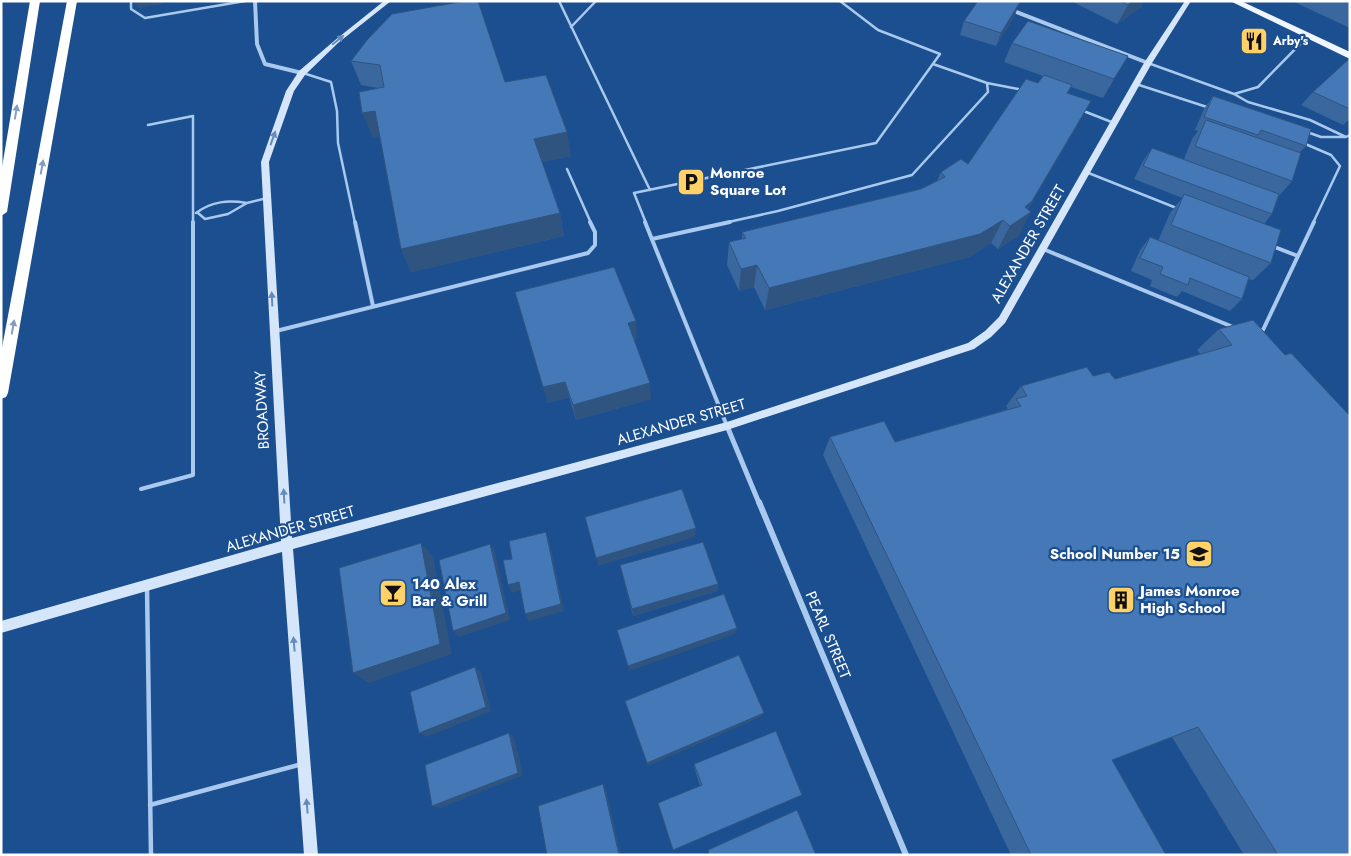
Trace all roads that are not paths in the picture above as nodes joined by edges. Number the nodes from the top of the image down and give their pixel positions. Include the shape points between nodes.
1 (35, 1) edge
2 (72, 1) edge
3 (132, 1) edge
4 (244, 1) edge
5 (255, 1) edge
6 (388, 1) edge
7 (559, 1) edge
8 (596, 1) edge
9 (840, 1) edge
10 (1188, 1) edge
11 (1234, 1) edge
12 (1007, 8) edge
13 (571, 28) junction
14 (1308, 36) junction
15 (1350, 56) edge
16 (1148, 63) junction
17 (933, 64) junction
18 (302, 73) junction
19 (987, 83) junction
20 (1136, 84) junction
21 (1029, 91) edge
22 (1234, 94) junction
23 (1244, 102) junction
24 (1247, 107) edge
25 (1079, 109) edge
26 (1218, 111) edge
27 (1114, 123) junction
28 (148, 125) dead end
29 (1303, 131) edge
30 (1350, 134) edge
31 (1346, 137) junction
32 (1301, 142) edge
33 (567, 169) dead end
34 (1086, 172) junction
35 (650, 190) junction
36 (267, 198) junction
37 (247, 203) junction
38 (1182, 210) edge
39 (1, 212) edge
40 (198, 213) junction
41 (192, 214) junction
42 (652, 239) junction
43 (1271, 245) edge
44 (1042, 249) junction
45 (1298, 256) junction
46 (372, 306) junction
47 (1234, 328) edge
48 (274, 331) junction
49 (1255, 333) edge
50 (1, 392) edge
51 (727, 426) junction
52 (141, 489) dead end
53 (286, 545) junction
54 (147, 585) junction
55 (1, 627) edge
56 (304, 764) junction
57 (150, 805) junction
58 (151, 855) edge
59 (311, 855) edge
60 (906, 855) edge

39 -> 1 highway
50 -> 2 highway
3 - 4 lane via 131,10 145,18
5 - 18 street via 257,44 265,64
18 -> 6 street, BROADWAY
7 - 13 lane
8 - 13 lane
9 - 17 lane via 878,30 940,54
10 - 16 street, ALEXANDER STREET
11 - 14 main road
12 - 16 street
13 - 35 lane
14 - 15 main road
14 - 22 lane via 1258,87
16 - 20 street, ALEXANDER STREET
16 - 22 lane
17 - 19 lane
17 - 35 lane via 876,143
36 -> 18 street, BROADWAY via 265,162 290,91
18 - 46 lane via 331,82 337,111 338,143
19 - 21 lane
19 - 42 lane via 988,92 912,175 778,211
20 - 26 lane
20 - 27 street, ALEXANDER STREET
22 - 23 lane
23 - 24 lane
23 - 31 lane via 1258,103 1321,123
25 - 27 lane
27 - 34 street, ALEXANDER STREET
28 - 41 lane via 193,116
29 - 31 lane via 1321,137
30 - 31 lane
32 - 45 lane via 1331,155 1340,166
33 - 46 lane via 595,232 594,245 588,253
34 - 38 lane
34 - 44 street, ALEXANDER STREET
35 - 42 lane via 634,193
36 - 37 lane
48 -> 36 street, BROADWAY
37 - 40 lane via 230,200 206,205
37 - 40 lane via 228,214 205,219
40 - 41 lane
41 - 52 lane via 193,475
42 - 51 lane
43 - 45 lane
44 - 47 lane
44 - 51 street, ALEXANDER STREET via 1002,320 971,346
45 - 49 lane via 1263,330
46 - 48 lane
53 -> 48 street, BROADWAY
51 - 53 street, ALEXANDER STREET
51 - 60 street, PEARL STREET
53 - 54 street, ALEXANDER STREET
56 -> 53 street, BROADWAY
54 - 55 street, ALEXANDER STREET
54 - 57 lane
56 - 57 lane
59 -> 56 street, BROADWAY
57 - 58 lane

